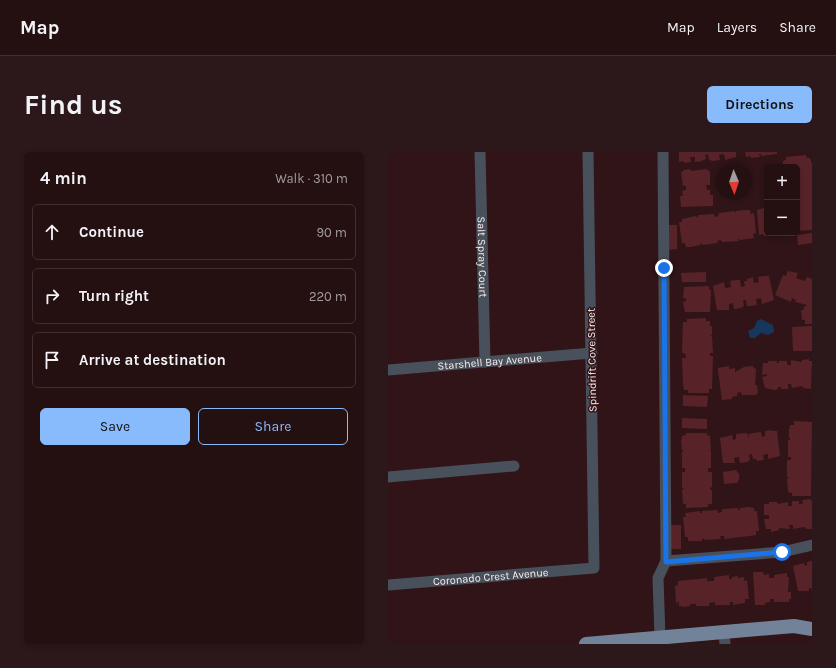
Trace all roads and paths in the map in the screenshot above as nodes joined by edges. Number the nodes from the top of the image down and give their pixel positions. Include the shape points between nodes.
1 (480, 152) edge
2 (588, 152) edge
3 (663, 152) edge
4 (592, 353) junction
5 (485, 362) junction
6 (388, 370) edge
7 (514, 466) dead end
8 (388, 477) edge
9 (812, 545) edge
10 (666, 562) junction
11 (594, 568) joint
12 (388, 585) edge
13 (812, 619) edge
14 (794, 626) junction
15 (812, 629) edge
16 (660, 638) junction
17 (725, 638) edge
18 (586, 644) edge

1 - 5 street, Salt Spray Court
2 - 4 street, Spindrift Cove Street
3 - 10 street
4 - 5 street, Starshell Bay Avenue
4 - 11 street, Spindrift Cove Street
5 - 6 street, Starshell Bay Avenue
7 - 8 street
9 - 10 street via 782,552
10 - 16 street via 658,578
11 - 12 street, Coronado Crest Avenue
13 - 14 main road
14 - 15 main road
14 - 17 main road
16 - 17 main road
16 - 18 main road

